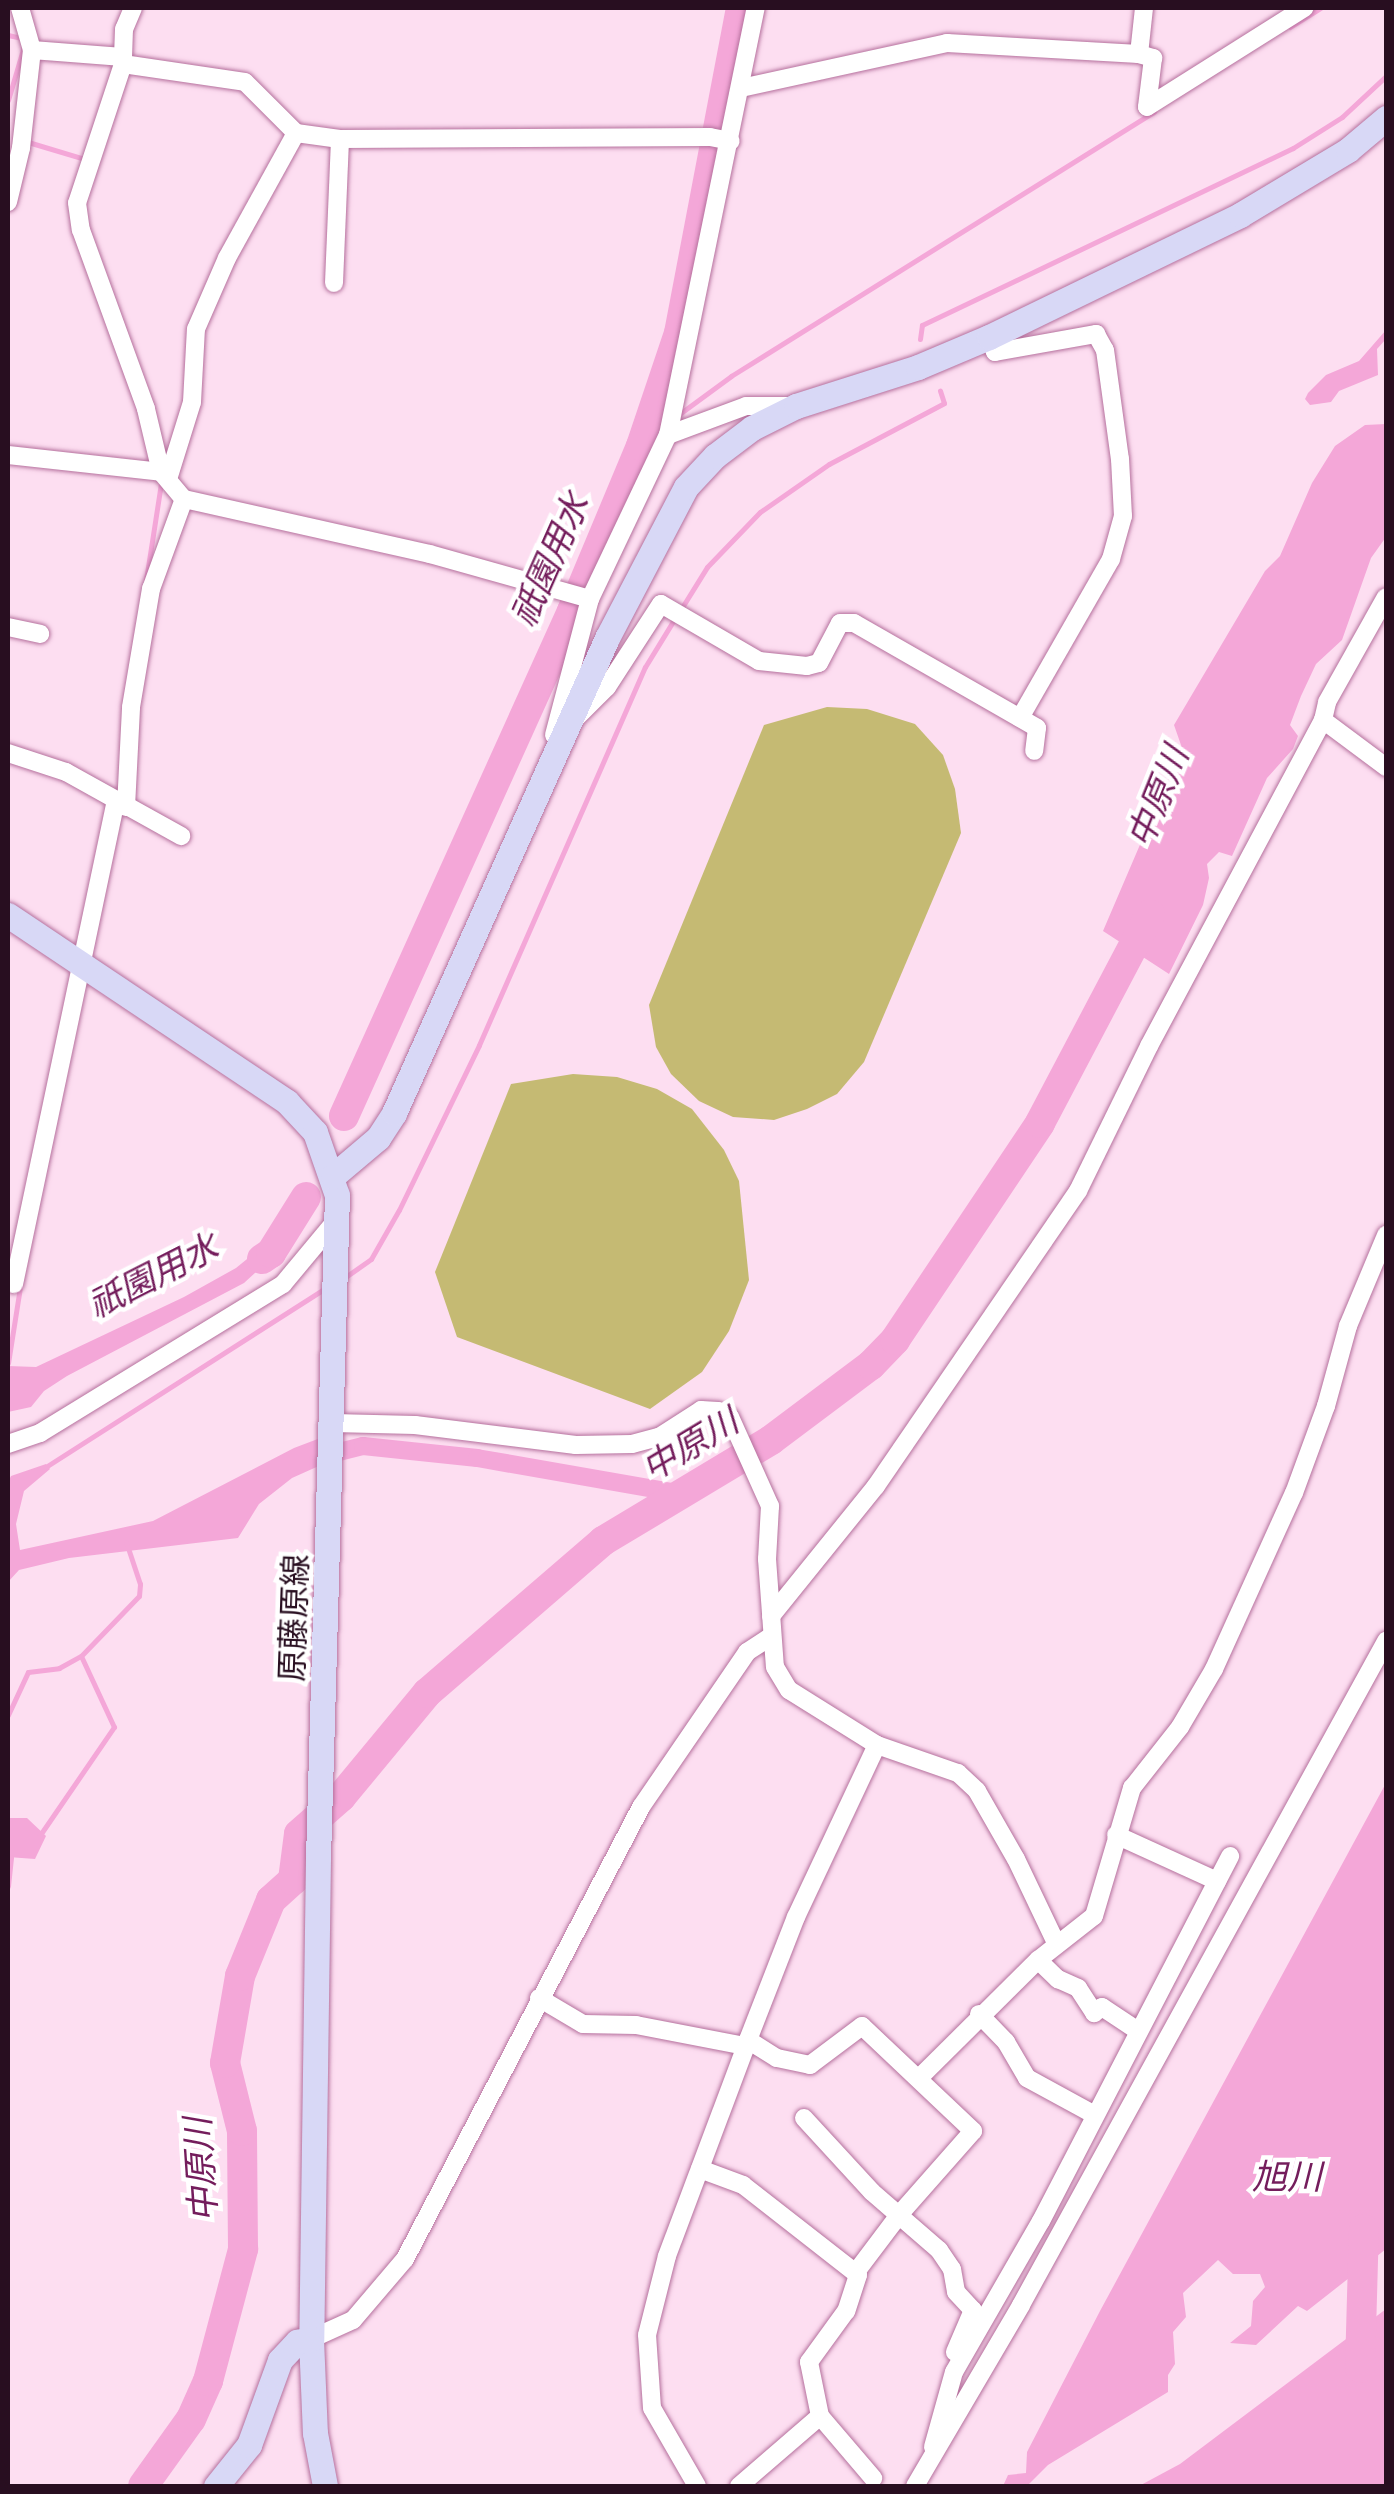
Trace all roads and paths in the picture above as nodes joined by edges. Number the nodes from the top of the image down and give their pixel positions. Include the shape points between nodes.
1 (20, 8) edge
2 (132, 8) edge
3 (756, 8) edge
4 (1144, 8) edge
5 (1304, 8) edge
6 (32, 50) junction
7 (1140, 54) junction
8 (119, 59) junction
9 (741, 88) junction
10 (1386, 118) edge
11 (296, 132) junction
12 (340, 139) junction
13 (722, 139) junction
14 (8, 202) edge
15 (334, 283) dead end
16 (989, 337) junction
17 (796, 406) junction
18 (669, 424) junction
19 (8, 454) edge
20 (165, 474) junction
21 (184, 499) junction
22 (1386, 596) edge
23 (582, 597) junction
24 (8, 627) edge
25 (40, 634) dead end
26 (1020, 718) junction
27 (1323, 720) junction
28 (561, 733) junction
29 (1034, 752) dead end
30 (8, 753) edge
31 (547, 762) junction
32 (1386, 767) edge
33 (121, 805) junction
34 (181, 836) dead end
35 (8, 915) edge
36 (82, 964) junction
37 (333, 1176) junction
38 (338, 1218) junction
39 (1386, 1235) edge
40 (14, 1284) dead end
41 (333, 1431) junction
42 (8, 1444) edge
43 (771, 1616) junction
44 (772, 1636) junction
45 (1386, 1642) edge
46 (876, 1745) junction
47 (1116, 1835) junction
48 (1230, 1856) dead end
49 (1218, 1881) junction
50 (1056, 1943) junction
51 (1038, 1960) junction
52 (540, 1998) junction
53 (979, 2014) junction
54 (1138, 2031) junction
55 (746, 2043) junction
56 (919, 2078) junction
57 (1095, 2115) junction
58 (804, 2118) dead end
59 (700, 2168) junction
60 (898, 2214) junction
61 (856, 2272) junction
62 (310, 2339) junction
63 (954, 2372) junction
64 (820, 2416) junction
65 (930, 2462) junction
66 (872, 2478) dead end
67 (216, 2486) edge
68 (325, 2486) edge
69 (697, 2486) edge
70 (739, 2486) edge
71 (915, 2486) edge

1 - 6 street
2 - 8 street
3 - 9 street
4 - 7 street
5 - 7 street via 1146,108 1153,58
6 - 8 street
6 - 14 street
7 - 9 street via 948,43
8 - 11 street via 245,82
8 - 20 street via 77,203
9 - 13 street
10 - 16 street via 1348,150 1240,215
11 - 12 street
11 - 20 street via 196,329 192,402
12 - 13 street
12 - 15 street
13 - 18 street
16 - 17 street
16 - 26 street via 995,352 1096,334 1105,350 1120,459 1123,516 1111,558
17 - 18 street via 746,406
17 - 28 street via 752,428 686,487
18 - 23 street
19 - 20 street
20 - 21 street
21 - 23 street via 430,554
21 - 33 street via 151,589
22 - 27 street
23 - 31 street
24 - 25 street
26 - 28 street via 854,624 840,623 819,662 807,666 759,661 661,604 607,686
26 - 29 street via 1037,728
27 - 32 street
27 - 43 street via 1078,1191 876,1486
28 - 31 street
30 - 33 street via 66,772
31 - 37 street via 394,1113 378,1138
33 - 34 street
33 - 36 street
35 - 36 street, 原藤原線
36 - 37 street, 原藤原線 via 287,1102 315,1132
36 - 40 street
37 - 38 street, 原藤原線
38 - 41 street, 原藤原線
38 - 42 street via 282,1284 40,1434
39 - 47 street via 1348,1326 1294,1492 1238,1623 1180,1727 1132,1788
41 - 43 street via 415,1425 576,1445 632,1444 659,1437 701,1410 718,1410 730,1418 770,1506
41 - 62 street, 原藤原線
43 - 44 street
44 - 46 street via 775,1668 788,1690
44 - 52 street via 747,1652 640,1807
45 - 65 street
46 - 50 street via 958,1773 976,1790
46 - 55 street
47 - 49 street
47 - 50 street via 1094,1916
48 - 49 street
49 - 54 street
50 - 51 street
51 - 53 street
51 - 54 street via 1078,1988 1094,2013 1102,2007
52 - 55 street via 583,2024 636,2025
52 - 62 street via 405,2259 353,2320
53 - 56 street
53 - 57 street via 1006,2042 1026,2078
54 - 57 street
55 - 56 street via 810,2065 862,2026
55 - 59 street
56 - 60 street via 973,2131
57 - 63 street
58 - 60 street
59 - 61 street via 743,2184
59 - 69 street via 667,2256 646,2355 652,2408
60 - 61 street
60 - 63 street via 939,2250 956,2292 973,2310 955,2349
61 - 64 street via 846,2311 809,2362
62 - 67 street via 280,2360 249,2445
62 - 68 street, 原藤原線
63 - 65 street
64 - 66 street
64 - 70 street
65 - 71 street

